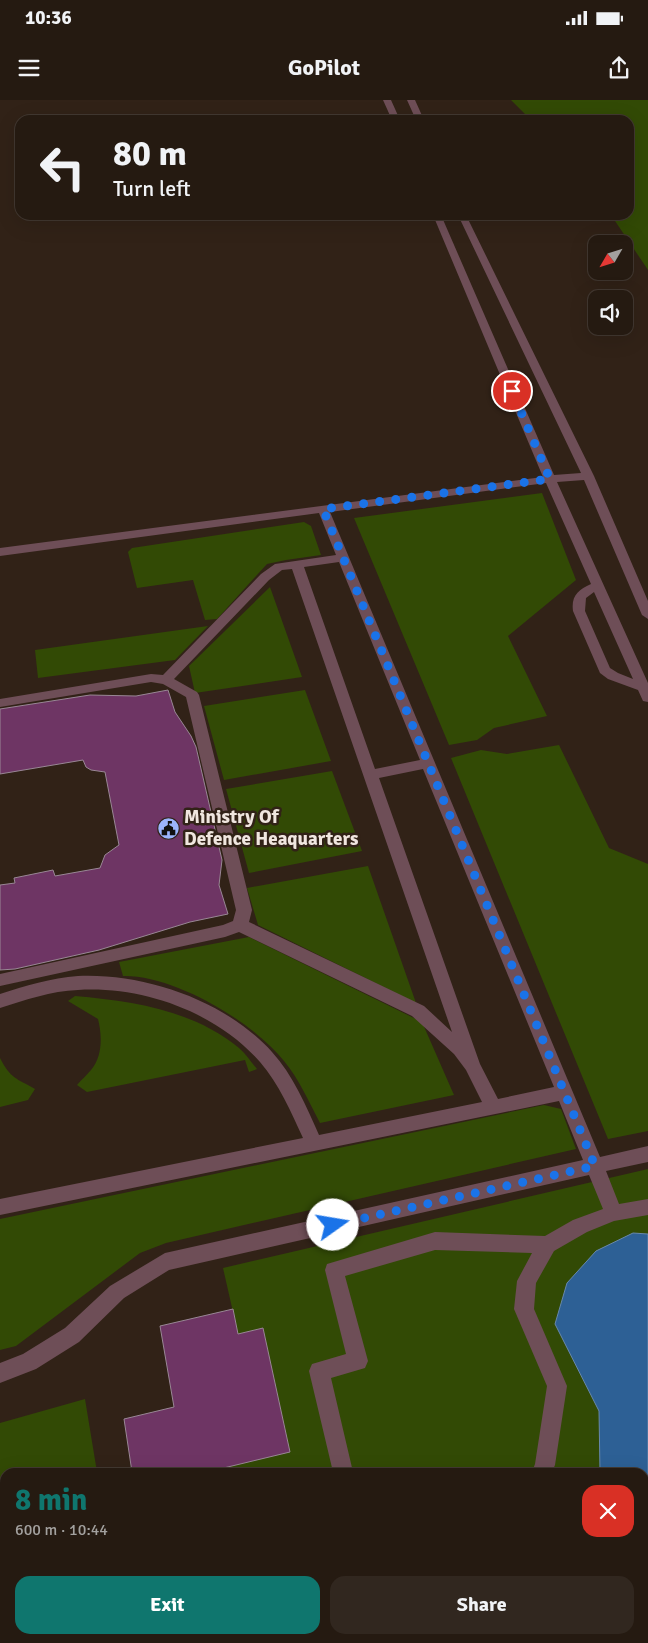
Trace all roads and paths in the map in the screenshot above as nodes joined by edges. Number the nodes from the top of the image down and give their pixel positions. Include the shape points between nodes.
1 (387, 100) edge
2 (411, 100) edge
3 (394, 115) edge
4 (418, 115) edge
5 (439, 220) edge
6 (464, 220) edge
7 (588, 476) junction
8 (550, 479) junction
9 (323, 509) junction
10 (0, 552) edge
11 (343, 558) junction
12 (297, 565) junction
13 (598, 586) junction
14 (648, 615) edge
15 (166, 680) junction
16 (646, 691) edge
17 (0, 703) edge
18 (427, 763) junction
19 (371, 775) junction
20 (240, 925) junction
21 (0, 980) edge
22 (0, 1001) edge
23 (472, 1065) junction
24 (563, 1093) junction
25 (493, 1107) junction
26 (314, 1143) junction
27 (648, 1154) edge
28 (595, 1166) junction
29 (0, 1206) edge
30 (648, 1207) edge
31 (614, 1213) junction
32 (547, 1245) junction
33 (0, 1373) edge
34 (342, 1468) edge
35 (544, 1468) edge

1 - 3 street
2 - 4 street
5 - 8 street
6 - 7 street
7 - 8 street
7 - 14 street
8 - 9 street
8 - 13 street
9 - 10 street
9 - 11 street
11 - 12 street
11 - 18 street
12 - 15 street via 279,567 265,577
12 - 19 street
13 - 16 street
13 - 16 street via 581,595 579,611 606,670
15 - 17 street via 151,678
15 - 20 street via 192,695 244,910
18 - 19 street
18 - 24 street
19 - 23 street
20 - 21 street via 202,937
20 - 23 street via 418,1011 460,1049
22 - 26 street via 78,983 132,986 180,999 240,1033 266,1056 292,1093
23 - 25 street
24 - 25 street
24 - 28 street
25 - 26 street
26 - 29 street
27 - 28 street
28 - 31 street
28 - 33 street via 165,1262 117,1292 72,1335 29,1362
30 - 31 street
31 - 32 street via 580,1226
32 - 34 street via 435,1241 334,1270 358,1361 319,1371
32 - 35 street via 528,1281 524,1309 557,1386

